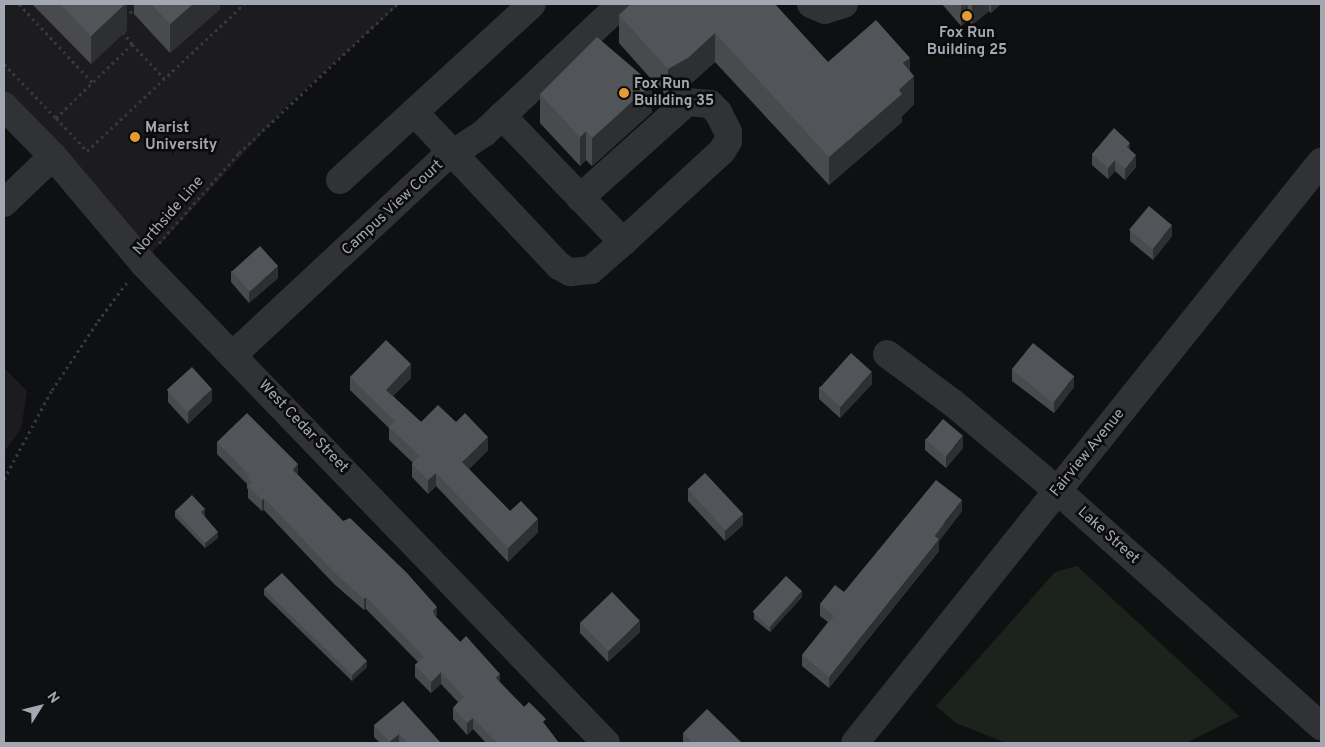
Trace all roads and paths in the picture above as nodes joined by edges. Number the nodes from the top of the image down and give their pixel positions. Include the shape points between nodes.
1 (19, 4) edge
2 (140, 4) edge
3 (244, 4) edge
4 (397, 4) edge
5 (532, 4) edge
6 (621, 4) edge
7 (811, 4) edge
8 (844, 4) edge
9 (123, 19) edge
10 (117, 25) edge
11 (132, 44) junction
12 (4, 64) edge
13 (164, 78) junction
14 (92, 83) junction
15 (4, 106) edge
16 (414, 112) junction
17 (502, 116) junction
18 (56, 118) junction
19 (453, 154) junction
20 (53, 156) junction
21 (1321, 162) edge
22 (340, 180) dead end
23 (580, 198) junction
24 (4, 203) edge
25 (623, 242) junction
26 (143, 263) junction
27 (233, 354) junction
28 (887, 354) dead end
29 (4, 479) edge
30 (1058, 491) junction
31 (1321, 726) edge
32 (606, 743) edge
33 (855, 743) edge

1 - 14 path
2 - 9 path
3 - 13 path
4 - 26 path, Northside Line via 239,153
5 - 16 street
6 - 17 street, Campus View Court
7 - 8 street via 825,10
10 - 11 path
11 - 13 path
11 - 14 path
12 - 18 path
13 - 18 path via 87,151
14 - 18 path
15 - 20 street, West Cedar Street
16 - 19 street
16 - 22 street
17 - 19 street, Campus View Court
17 - 23 street
19 - 25 street via 559,266 570,272 591,270
19 - 27 street, Campus View Court via 440,162
20 - 24 street
20 - 26 street, West Cedar Street
21 - 30 street, Fairview Avenue
23 - 25 street
23 - 25 street via 687,102 710,104 718,112 728,132 728,142 722,151
26 - 27 street, West Cedar Street
26 - 29 path, Northside Line via 98,321 52,390
27 - 32 street, West Cedar Street
28 - 30 street, Lake Street
30 - 31 street, Lake Street
30 - 33 street, Fairview Avenue

